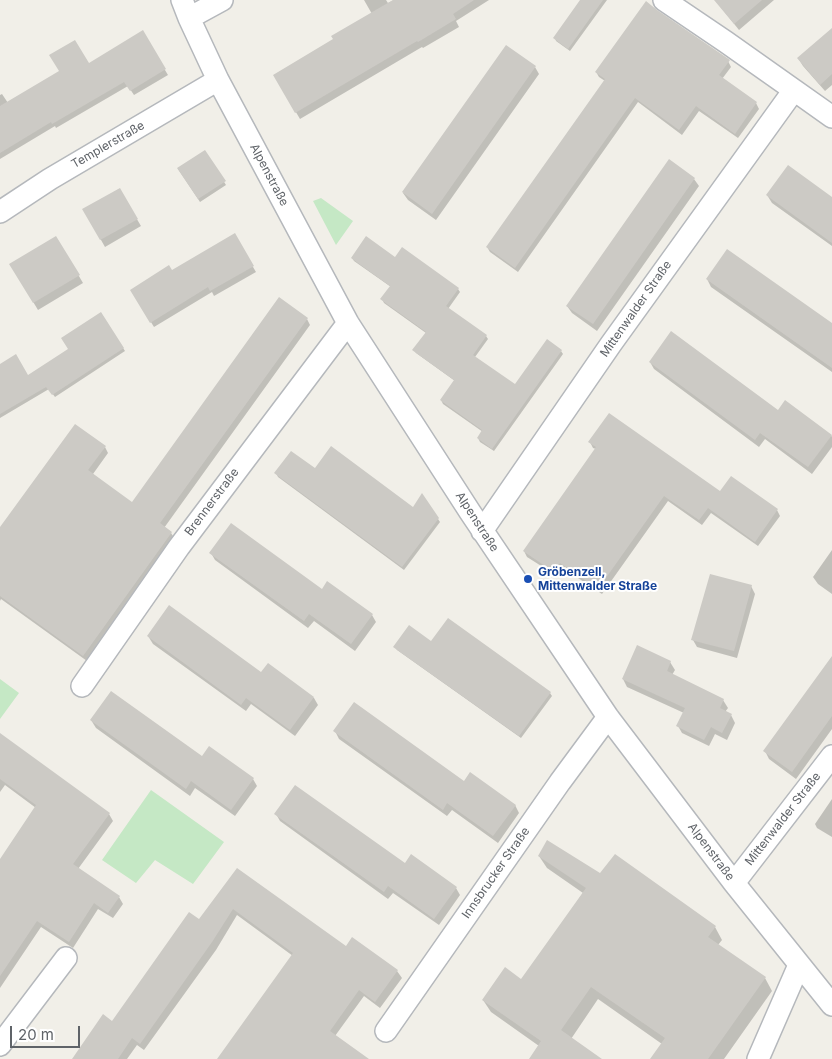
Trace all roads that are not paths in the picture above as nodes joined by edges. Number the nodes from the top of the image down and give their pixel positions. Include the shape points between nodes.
1 (222, 0) edge
2 (664, 0) edge
3 (186, 9) edge
4 (218, 80) junction
5 (794, 90) junction
6 (832, 117) edge
7 (0, 212) edge
8 (348, 323) junction
9 (482, 531) junction
10 (82, 686) dead end
11 (608, 717) junction
12 (832, 756) edge
13 (734, 883) junction
14 (66, 958) dead end
15 (799, 965) junction
16 (832, 1005) edge
17 (386, 1031) dead end
18 (0, 1045) edge
19 (758, 1059) edge

1 - 3 street
2 - 5 street
3 - 4 street, Alpenstraße
4 - 7 street, Templerstraße
4 - 8 street, Alpenstraße
5 - 6 street
5 - 9 street, Mittenwalder Straße via 611,344
8 - 9 street, Alpenstraße
8 - 10 street, Brennerstraße via 179,547
9 - 11 street, Alpenstraße
11 - 13 street, Alpenstraße
11 - 17 street, Innsbrucker Straße
12 - 13 street, Mittenwalder Straße
13 - 15 street, Alpenstraße
14 - 18 street
15 - 16 street, Alpenstraße
15 - 19 street

